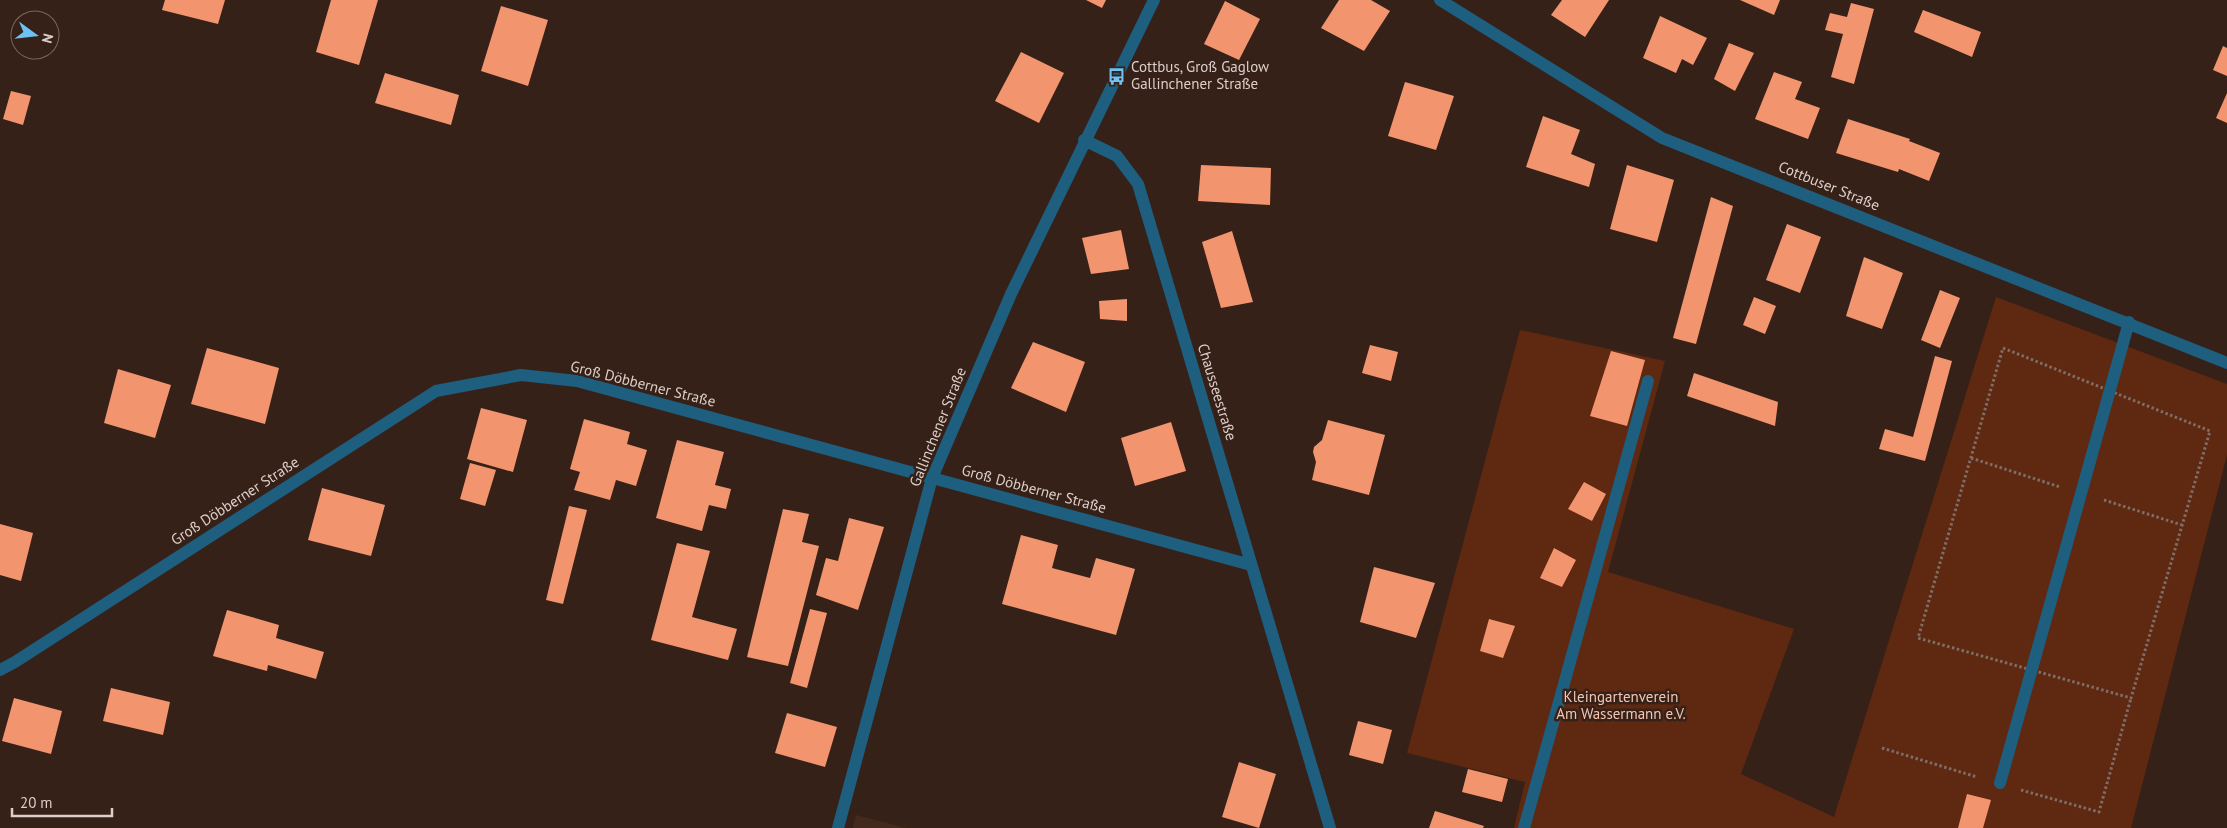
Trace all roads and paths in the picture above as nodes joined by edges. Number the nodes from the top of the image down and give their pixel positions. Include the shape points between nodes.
1 (1154, 0) edge
2 (1440, 0) edge
3 (1084, 140) junction
4 (2128, 322) junction
5 (2227, 363) edge
6 (1648, 381) dead end
7 (932, 478) junction
8 (1251, 565) junction
9 (0, 670) edge
10 (2131, 698) dead end
11 (1882, 748) dead end
12 (2000, 784) junction
13 (838, 828) edge
14 (1330, 828) edge
15 (1524, 828) edge

1 - 3 street
2 - 4 street, Cottbuser Straße via 1662,138
3 - 7 street, Gallinchener Straße via 1011,294
3 - 8 street, Chausseestraße via 1117,156 1138,184
4 - 5 street, Cottbuser Straße
4 - 12 street
6 - 15 street
7 - 8 street, Groß Döbberner Straße
7 - 9 street, Groß Döbberner Straße via 577,381 520,375 436,391
7 - 13 street, Gallinchener Straße
8 - 14 street, Chausseestraße
10 - 12 path via 2099,812
11 - 12 path

